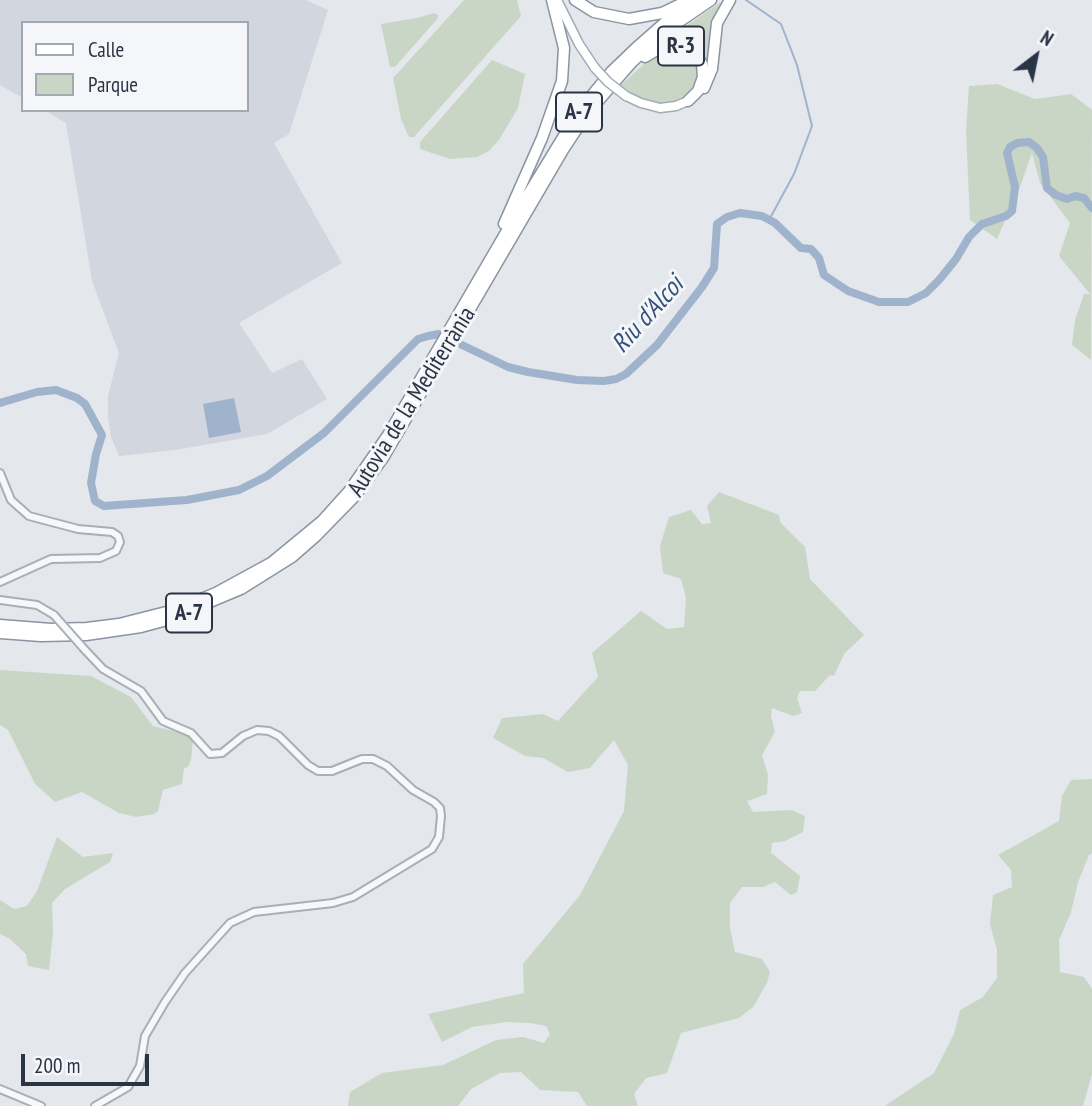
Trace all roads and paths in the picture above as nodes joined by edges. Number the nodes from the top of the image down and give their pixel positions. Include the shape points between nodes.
1 (552, 0) edge
2 (557, 0) edge
3 (575, 0) edge
4 (688, 0) edge
5 (698, 0) edge
6 (711, 0) edge
7 (730, 0) edge
8 (619, 75) junction
9 (688, 101) junction
10 (495, 253) junction
11 (0, 473) edge
12 (342, 504) junction
13 (0, 582) edge
14 (0, 600) edge
15 (0, 625) edge
16 (0, 633) edge
17 (0, 1089) edge
18 (41, 1106) edge
19 (95, 1106) edge

1 - 10 highway via 564,48 562,80
2 - 9 main road, bridge via 595,68 626,96 660,108
3 - 4 highway via 594,12 629,19 662,13
5 - 10 highway, Autovia de la Mediterrània / A-7 via 636,48 579,111
6 - 8 highway, Autovia de la Mediterrània / A-7 via 667,30
7 - 9 highway via 717,23 710,77
8 - 9 highway, R-3 via 660,48 682,46 695,53 703,71 702,84
8 - 10 highway, Autovia de la Mediterrània / A-7
10 - 12 highway, Autovia de la Mediterrània / A-7
10 - 12 highway, Autovia de la Mediterrània / A-7 via 398,434 362,487
11 - 13 street via 11,500 29,516 111,532 120,542 116,551 100,558 51,559
12 - 15 highway, Autovia de la Mediterrània / A-7 via 271,563 174,610 88,628
12 - 16 highway, Autovia de la Mediterrània / A-7 via 308,543 266,575 188,613 141,627 86,635
14 - 19 street, bridge via 37,605 54,615 103,669 141,691 163,721 191,733 210,754 226,751 257,730 269,732 318,771 373,759 440,808 439,837 432,849 353,897 254,912 230,923 164,1002 146,1033 141,1063 128,1087
17 - 18 street

